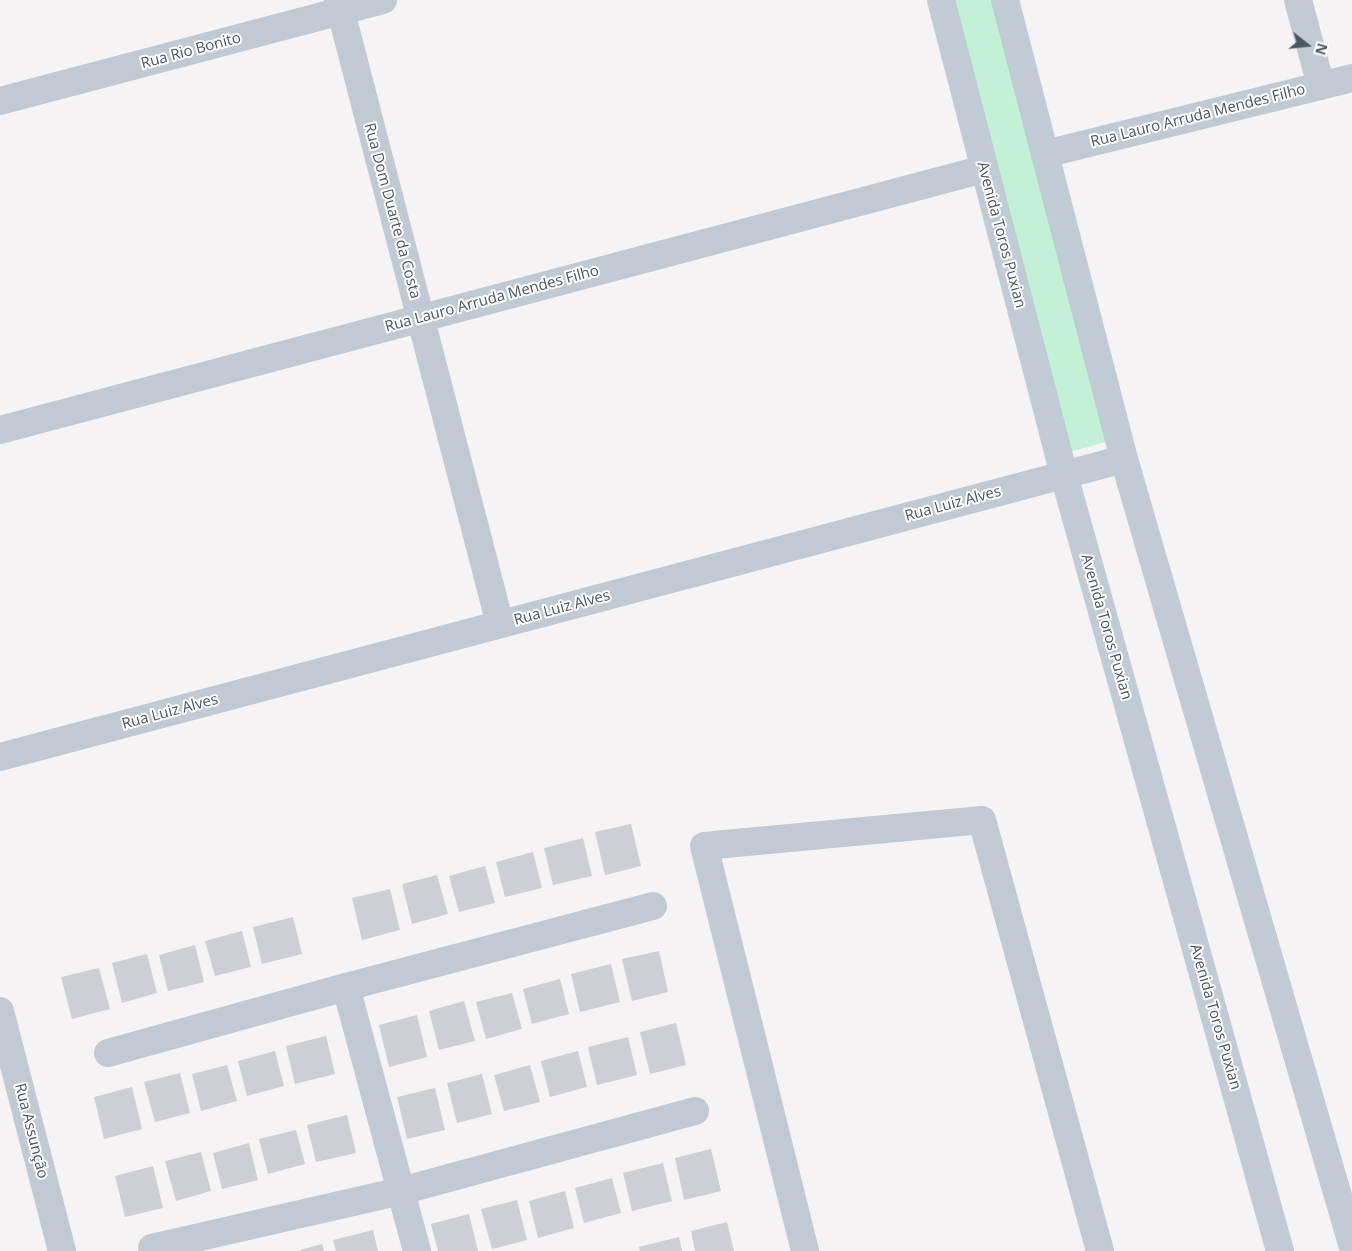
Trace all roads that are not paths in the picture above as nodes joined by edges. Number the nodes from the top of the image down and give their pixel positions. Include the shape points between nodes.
1 (383, 0) edge
2 (941, 0) edge
3 (1005, 0) edge
4 (1298, 0) edge
5 (339, 6) edge
6 (1352, 78) edge
7 (1321, 86) junction
8 (0, 102) edge
9 (1045, 154) junction
10 (984, 169) junction
11 (420, 318) junction
12 (0, 430) edge
13 (1124, 459) junction
14 (1064, 475) junction
15 (500, 624) junction
16 (0, 757) edge
17 (653, 906) dead end
18 (346, 987) junction
19 (0, 1011) edge
20 (108, 1053) dead end
21 (695, 1111) dead end
22 (402, 1191) junction
23 (1352, 1244) edge
24 (152, 1248) dead end
25 (62, 1251) edge
26 (417, 1251) edge
27 (805, 1251) edge
28 (1100, 1251) edge
29 (1280, 1251) edge

1 - 5 street, Rua Rio Bonito
2 - 10 main road, Avenida Toros Puxian
3 - 9 main road
4 - 7 street
5 - 8 street, Rua Rio Bonito
5 - 11 street, Rua Dom Duarte da Costa
6 - 7 street, Rua Lauro Arruda Mendes Filho
7 - 9 street, Rua Lauro Arruda Mendes Filho
9 - 13 main road
10 - 11 street, Rua Lauro Arruda Mendes Filho
10 - 14 main road, Avenida Toros Puxian
11 - 12 street, Rua Lauro Arruda Mendes Filho
11 - 15 street, Rua Dom Duarte da Costa
13 - 14 street, Rua Luiz Alves
13 - 23 main road
14 - 15 street, Rua Luiz Alves
14 - 29 main road, Avenida Toros Puxian
15 - 16 street, Rua Luiz Alves
17 - 18 street
18 - 20 street
18 - 22 street
19 - 25 street, Rua Assunção
21 - 22 street
22 - 24 street
22 - 26 street
27 - 28 street via 704,846 982,820

